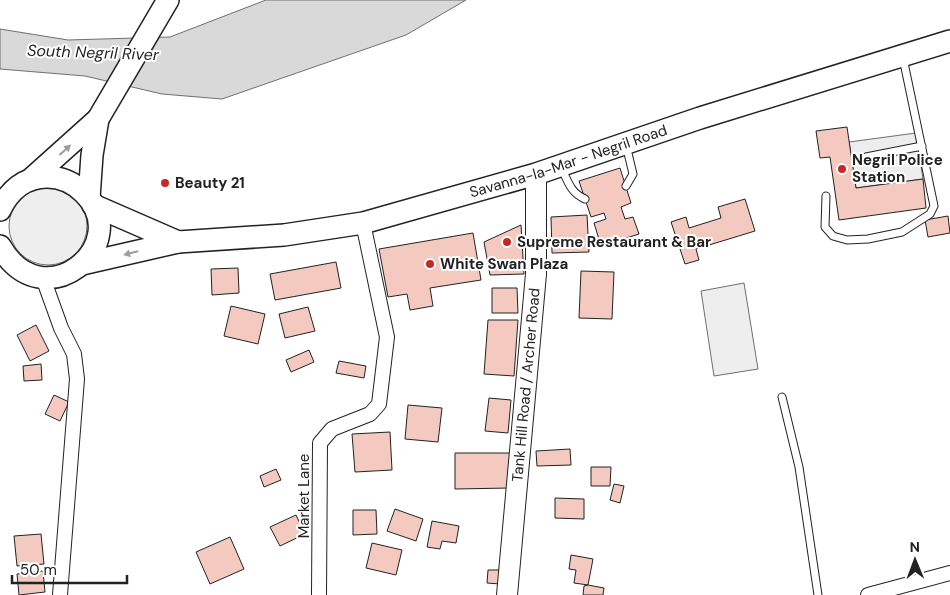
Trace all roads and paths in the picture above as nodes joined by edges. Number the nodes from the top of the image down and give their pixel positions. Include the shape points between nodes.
1 (168, 0) edge
2 (950, 41) edge
3 (903, 55) junction
4 (98, 119) junction
5 (626, 142) junction
6 (922, 146) junction
7 (866, 157) dead end
8 (560, 166) junction
9 (536, 174) junction
10 (15, 186) edge
11 (626, 186) dead end
12 (826, 196) dead end
13 (585, 199) dead end
14 (91, 202) junction
15 (0, 210) edge
16 (363, 223) junction
17 (178, 242) junction
18 (2, 252) edge
19 (82, 264) junction
20 (43, 278) junction
21 (782, 397) dead end
22 (950, 573) edge
23 (60, 595) edge
24 (319, 595) edge
25 (507, 595) edge
26 (818, 595) edge
27 (868, 595) edge

1 - 4 main road
2 - 3 main road, Savanna-la-Mar - Negril Road
3 - 5 main road, Savanna-la-Mar - Negril Road
3 - 6 lane
10 -> 4 main road
4 - 14 main road via 92,155
5 - 8 main road, Savanna-la-Mar - Negril Road
5 - 11 lane via 633,174
6 - 7 lane
6 - 12 lane via 934,206 930,214 902,232 847,240 833,236 825,227
8 - 9 main road, Savanna-la-Mar - Negril Road
8 - 13 lane via 572,190
9 - 16 main road, Savanna-la-Mar - Negril Road
9 - 25 street, Tank Hill Road / Archer Road via 536,274
10 - 14 main road, Savanna-la-Mar - Negril Road via 46,177 63,179 77,187
10 - 15 main road
14 - 17 main road, Savanna-la-Mar - Negril Road
14 - 19 main road via 98,230 91,255
16 - 17 main road, Savanna-la-Mar - Negril Road via 284,235
16 - 24 street, Market Lane via 387,337 384,375 379,404 370,414 332,428 320,443
17 -> 19 main road, Savanna-la-Mar - Negril Road
18 - 20 main road via 23,272
19 - 20 main road, Savanna-la-Mar - Negril Road via 64,275
20 - 23 street via 74,354 77,379
21 - 26 lane via 799,467
22 - 27 street

